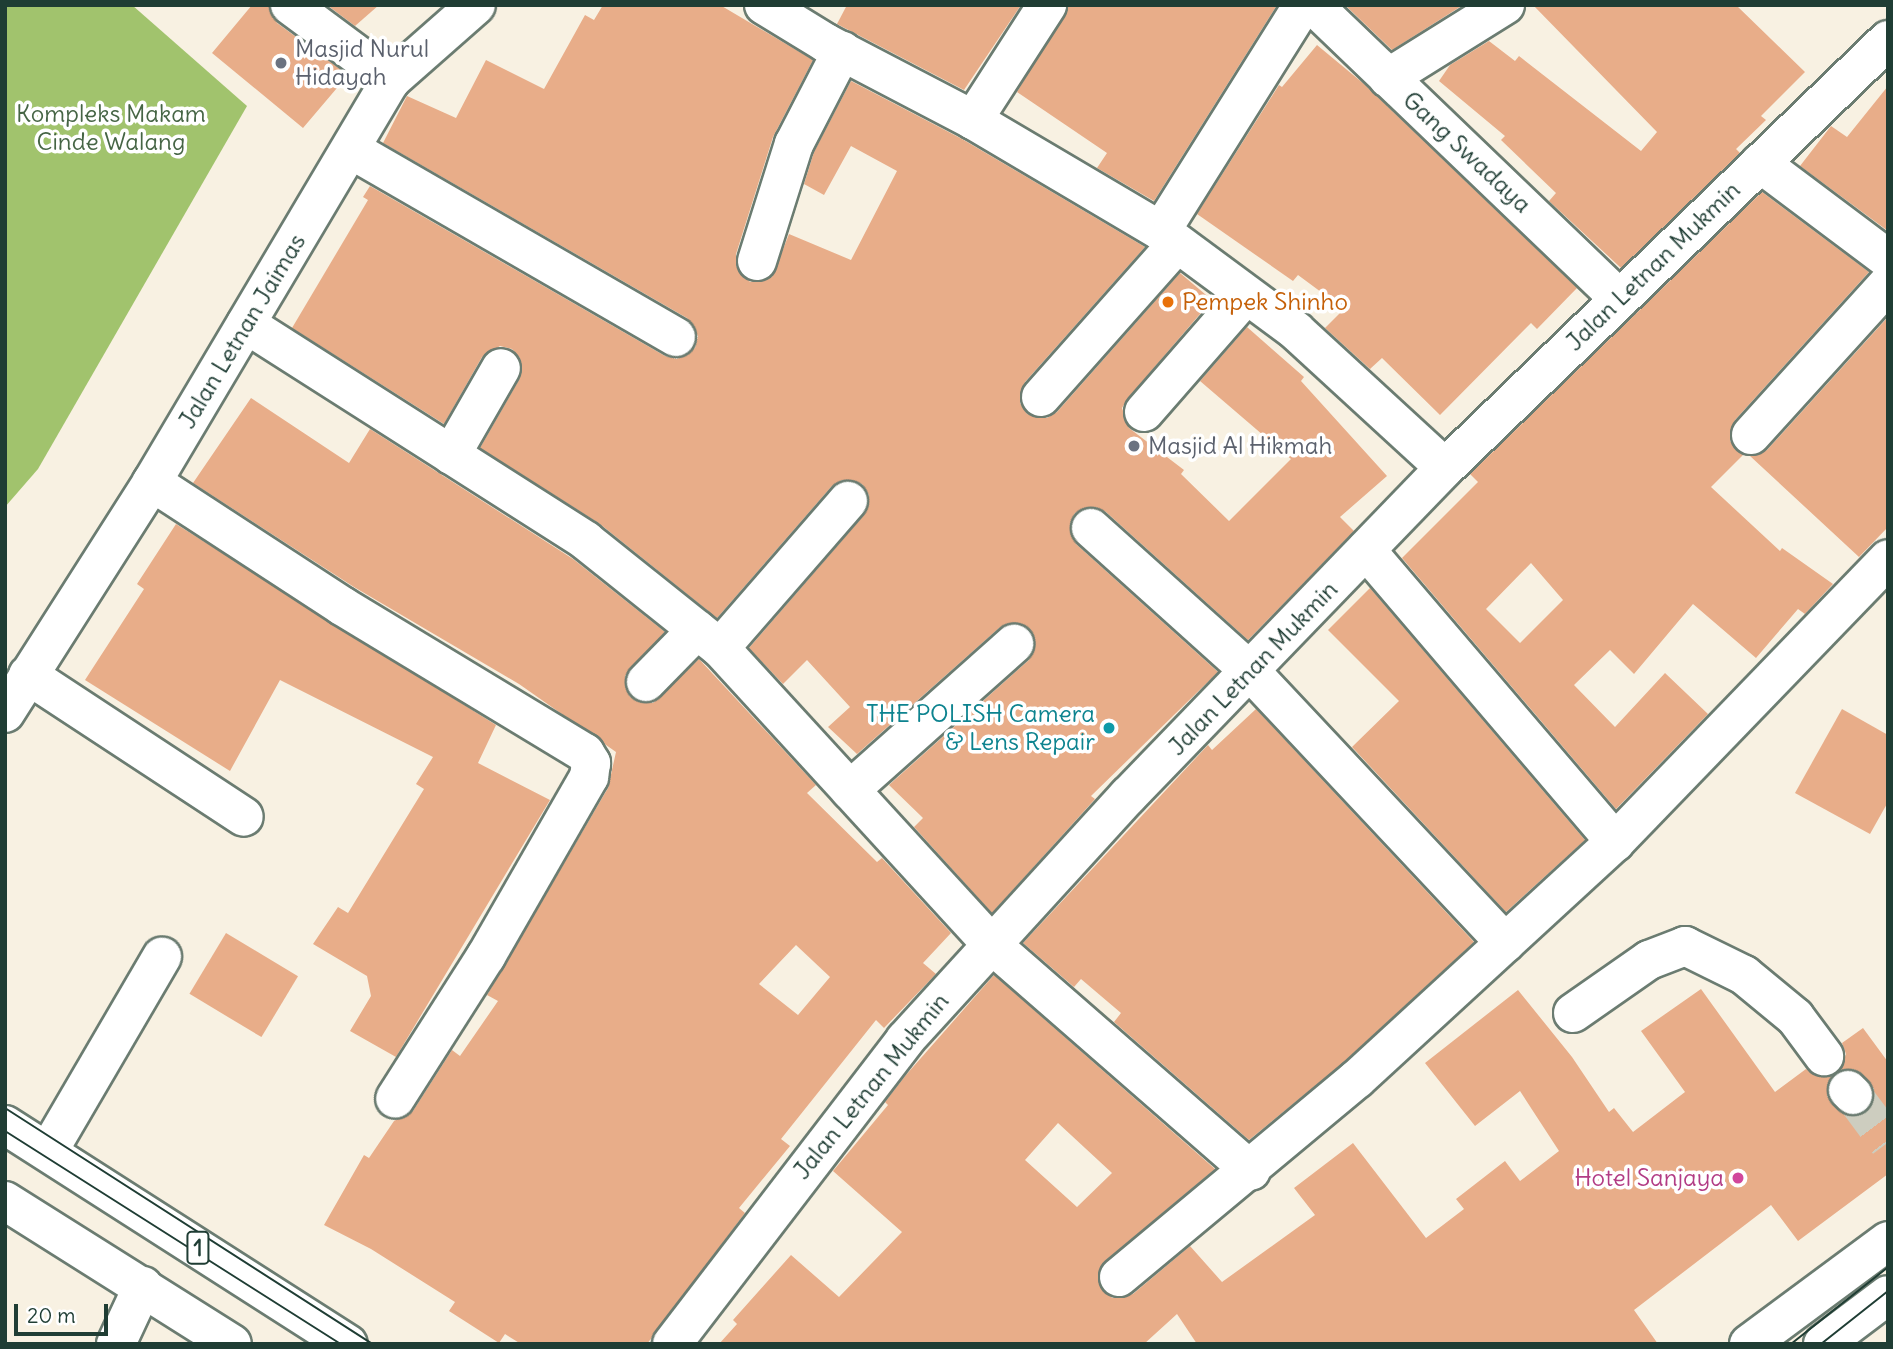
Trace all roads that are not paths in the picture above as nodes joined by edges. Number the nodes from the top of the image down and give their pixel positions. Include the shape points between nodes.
1 (290, 5) edge
2 (476, 5) edge
3 (765, 5) edge
4 (1046, 5) edge
5 (1303, 5) edge
6 (1313, 5) edge
7 (1504, 5) edge
8 (1888, 40) edge
9 (842, 51) junction
10 (1388, 78) junction
11 (391, 80) junction
12 (973, 120) junction
13 (352, 150) junction
14 (1760, 163) junction
15 (1169, 237) junction
16 (1888, 259) edge
17 (757, 261) dead end
18 (1888, 284) edge
19 (1246, 295) junction
20 (1620, 299) junction
21 (246, 324) junction
22 (676, 337) dead end
23 (501, 368) dead end
24 (1041, 397) dead end
25 (1144, 412) dead end
26 (1751, 435) dead end
27 (452, 455) junction
28 (1445, 468) junction
29 (152, 482) junction
30 (848, 500) dead end
31 (1091, 528) dead end
32 (1366, 550) junction
33 (1888, 559) edge
34 (709, 639) junction
35 (1014, 644) dead end
36 (1250, 671) junction
37 (28, 675) junction
38 (646, 682) dead end
39 (5, 713) edge
40 (850, 790) junction
41 (244, 817) dead end
42 (1615, 842) junction
43 (1504, 943) junction
44 (990, 944) junction
45 (162, 957) dead end
46 (1573, 1013) dead end
47 (1824, 1056) dead end
48 (395, 1099) dead end
49 (5, 1125) edge
50 (49, 1150) junction
51 (1251, 1171) junction
52 (5, 1201) edge
53 (1888, 1241) edge
54 (1119, 1277) dead end
55 (143, 1286) junction
56 (1888, 1295) edge
57 (116, 1344) edge
58 (232, 1344) edge
59 (348, 1344) edge
60 (672, 1344) edge
61 (1749, 1344) edge
62 (1823, 1344) edge

1 - 11 main road
2 - 11 main road, Jalan Letnan Jaimas
3 - 9 main road
4 - 12 main road
5 - 15 main road
6 - 10 main road, Gang Swadaya
7 - 10 main road
8 - 14 main road, Jalan Letnan Mukmin
9 - 12 main road
9 - 17 main road via 794,144
10 - 20 main road, Gang Swadaya
11 - 13 main road, Jalan Letnan Jaimas
12 - 15 main road
13 - 21 main road, Jalan Letnan Jaimas
13 - 22 main road
14 - 16 main road
14 - 20 main road, Jalan Letnan Mukmin
15 - 19 main road
15 - 24 main road
18 - 26 main road
19 - 25 main road
19 - 28 main road via 1296,331
20 - 28 main road, Jalan Letnan Mukmin
21 - 27 main road
21 - 29 main road, Jalan Letnan Jaimas
23 - 27 main road
27 - 34 main road via 586,541
28 - 32 main road, Jalan Letnan Mukmin
29 - 37 main road, Jalan Letnan Jaimas
29 - 48 main road via 342,606 585,753 591,763 589,777 486,956
30 - 34 main road
31 - 36 main road
32 - 36 main road, Jalan Letnan Mukmin
32 - 42 main road
33 - 42 main road
34 - 38 main road
34 - 40 main road
35 - 40 main road
36 - 43 main road
36 - 44 main road, Jalan Letnan Mukmin
37 - 39 main road, Jalan Letnan Jaimas
37 - 41 main road
40 - 44 main road
42 - 43 main road
43 - 51 main road
44 - 51 main road
44 - 60 main road, Jalan Letnan Mukmin via 905,1040
45 - 50 main road
46 - 47 main road via 1649,960 1685,946 1744,975 1795,1017
49 - 50 main road, 1
50 - 59 main road, 1
51 - 54 main road
52 - 55 main road
53 - 61 main road
55 - 57 main road
55 - 58 main road
56 - 62 main road

